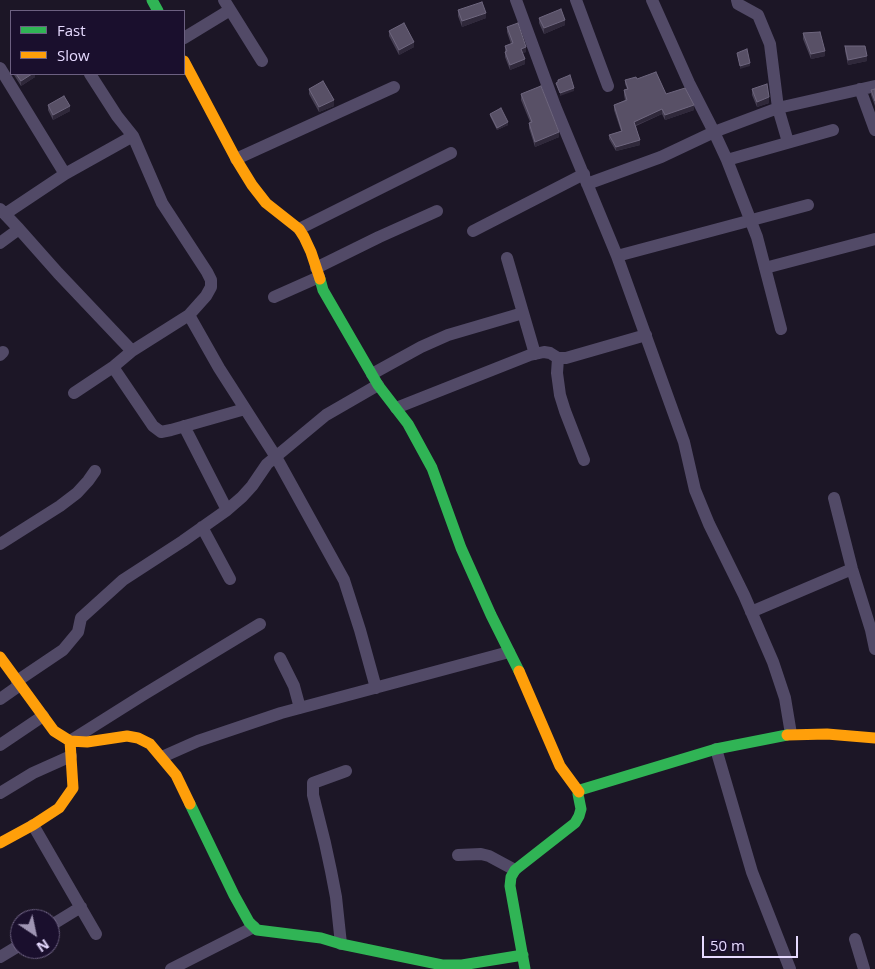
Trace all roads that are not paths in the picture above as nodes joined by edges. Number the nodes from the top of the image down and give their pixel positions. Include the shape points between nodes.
1 (516, 0) edge
2 (576, 0) edge
3 (652, 0) edge
4 (737, 0) edge
5 (227, 5) edge
6 (185, 37) edge
7 (262, 61) dead end
8 (185, 63) edge
9 (4, 71) edge
10 (91, 75) edge
11 (608, 86) dead end
12 (875, 86) edge
13 (394, 87) dead end
14 (860, 88) junction
15 (778, 108) junction
16 (833, 130) dead end
17 (875, 130) edge
18 (714, 132) junction
19 (133, 136) junction
20 (788, 142) junction
21 (451, 153) dead end
22 (236, 159) junction
23 (727, 160) junction
24 (65, 174) junction
25 (586, 179) junction
26 (808, 205) dead end
27 (437, 211) dead end
28 (2, 212) edge
29 (751, 220) junction
30 (19, 229) junction
31 (299, 229) junction
32 (473, 231) dead end
33 (875, 238) edge
34 (0, 243) edge
35 (617, 256) junction
36 (508, 258) dead end
37 (765, 268) junction
38 (317, 273) junction
39 (274, 297) dead end
40 (523, 313) junction
41 (189, 315) junction
42 (781, 329) dead end
43 (646, 335) junction
44 (132, 351) junction
45 (535, 354) junction
46 (558, 358) junction
47 (113, 367) junction
48 (375, 379) junction
49 (74, 393) dead end
50 (396, 408) junction
51 (245, 409) junction
52 (184, 426) junction
53 (276, 457) junction
54 (584, 460) dead end
55 (95, 471) dead end
56 (834, 498) dead end
57 (227, 510) junction
58 (202, 527) junction
59 (0, 544) edge
60 (852, 569) junction
61 (230, 578) dead end
62 (751, 612) junction
63 (260, 624) dead end
64 (875, 649) edge
65 (510, 652) junction
66 (0, 658) edge
67 (280, 658) dead end
68 (19, 683) junction
69 (376, 688) junction
70 (0, 699) edge
71 (300, 708) junction
72 (43, 716) junction
73 (791, 734) junction
74 (875, 738) edge
75 (70, 741) junction
76 (0, 745) edge
77 (716, 749) junction
78 (71, 756) junction
79 (162, 757) junction
80 (346, 771) dead end
81 (578, 792) junction
82 (0, 793) edge
83 (33, 826) junction
84 (0, 844) edge
85 (458, 855) dead end
86 (515, 870) junction
87 (81, 907) junction
88 (60, 920) edge
89 (254, 927) junction
90 (96, 934) dead end
91 (855, 939) dead end
92 (342, 944) junction
93 (523, 955) junction
94 (171, 969) edge
95 (525, 969) edge
96 (790, 969) edge
97 (864, 969) edge

1 - 25 street
2 - 11 street
3 - 18 street
4 - 15 street via 738,4 758,15 770,44
5 - 6 street
5 - 7 street
8 - 22 street
9 - 24 street
10 - 19 street
12 - 14 street
13 - 22 street
14 - 15 street
14 - 17 street
15 - 18 street
15 - 20 street
16 - 20 street
18 - 23 street
18 - 25 street via 660,158
19 - 24 street
19 - 41 street via 162,203 211,280 206,296
20 - 23 street
21 - 31 street
22 - 31 street via 266,203
23 - 29 street
24 - 28 street
25 - 32 street
25 - 35 street
26 - 29 street
27 - 38 street via 379,237
28 - 30 street
29 - 35 street
29 - 37 street
30 - 34 street
30 - 44 street
31 - 38 street
33 - 37 street
35 - 43 street
36 - 40 street
37 - 42 street
38 - 39 street
38 - 48 street via 323,290
40 - 45 street
40 - 48 street via 448,335 421,347
41 - 44 street
41 - 51 street
43 - 46 street
43 - 62 street via 684,442 695,490
44 - 47 street
45 - 46 street via 544,352
45 - 50 street
46 - 54 street via 560,394
47 - 49 street
47 - 52 street via 152,426 161,432
48 - 50 street
48 - 53 street
50 - 65 street via 432,468 461,548
51 - 52 street
51 - 53 street
52 - 57 street
53 - 57 street
53 - 69 street via 344,580
55 - 59 street via 77,493
56 - 60 street
57 - 58 street
58 - 61 street
58 - 68 street via 123,580 81,618 78,632 63,650
60 - 62 street
60 - 64 street
62 - 73 street via 785,698
63 - 75 street
65 - 69 street
65 - 81 street via 560,766
66 - 68 street
67 - 71 street via 294,686
68 - 70 street
68 - 72 street
69 - 71 street
71 - 79 street via 198,741
72 - 75 street via 54,731
72 - 76 street
73 - 74 street
73 - 77 street
75 - 78 street
75 - 79 street via 127,736 150,744
77 - 81 street
77 - 96 street via 752,872
78 - 82 street
78 - 83 street via 73,788 59,808
79 - 89 street via 176,775 234,895
80 - 92 street via 313,783 313,795 332,871
81 - 86 street via 581,809 575,824
83 - 84 street
83 - 87 street
85 - 86 street via 482,854
86 - 93 street via 510,886
87 - 88 street
87 - 90 street
89 - 92 street
89 - 94 street
91 - 97 street
92 - 93 street via 442,965
93 - 95 street

